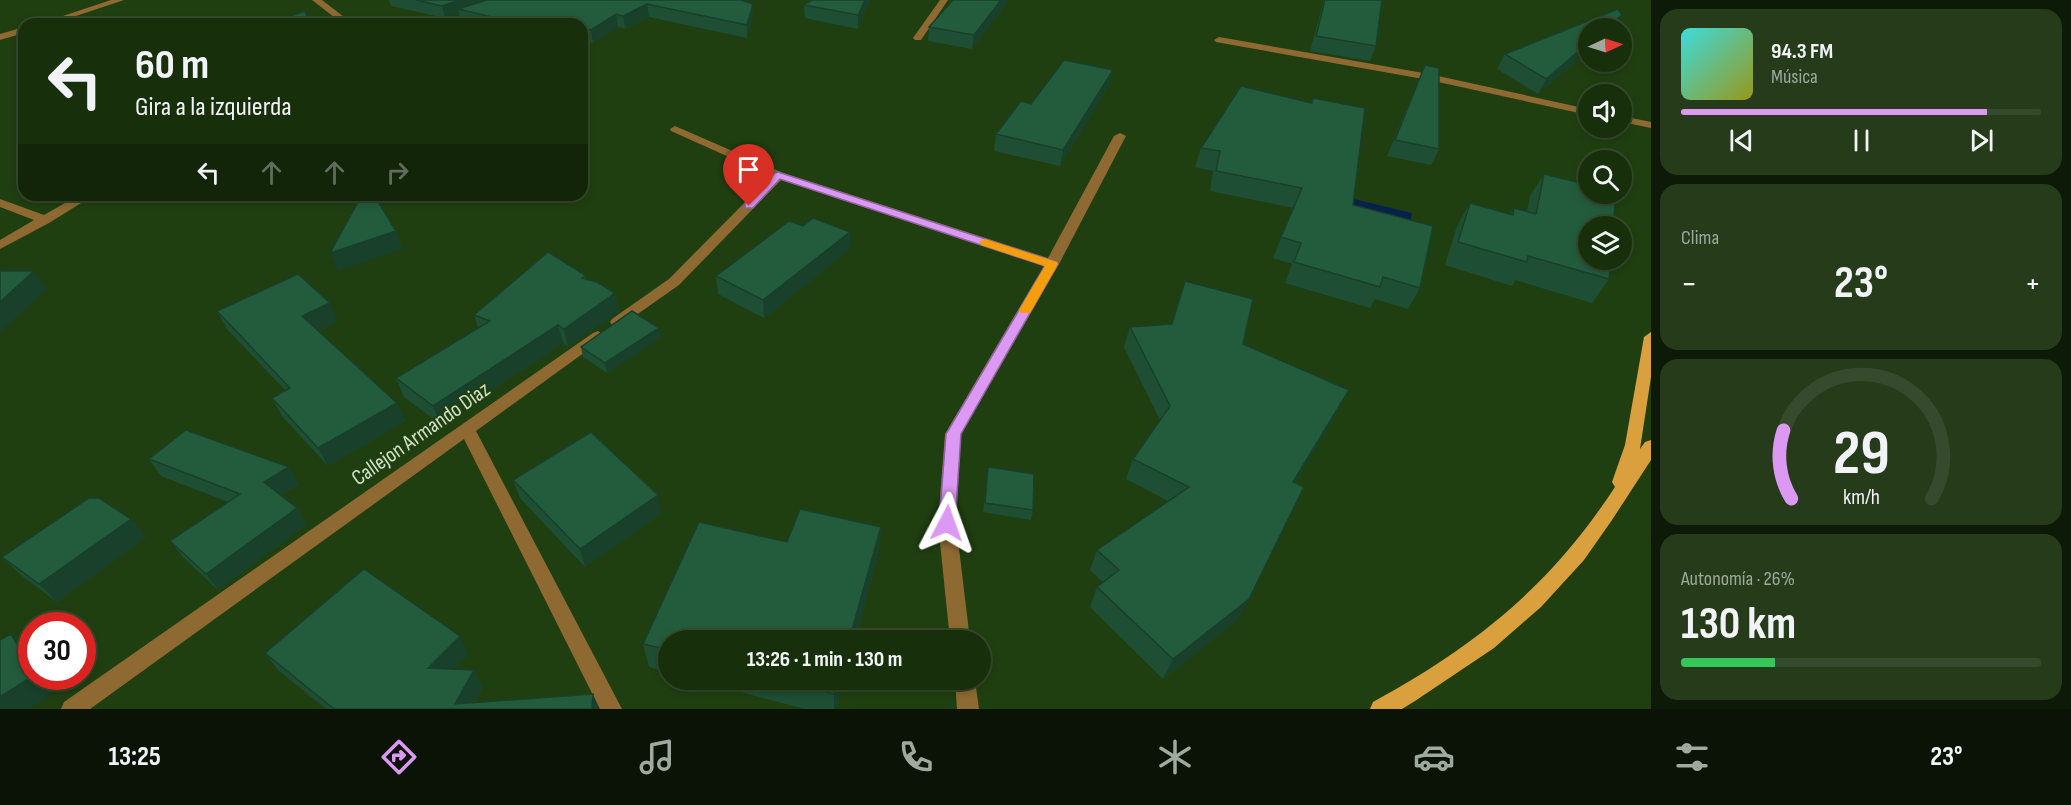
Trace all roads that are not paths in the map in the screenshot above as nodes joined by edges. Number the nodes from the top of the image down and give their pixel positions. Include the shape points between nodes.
1 (120, 0) edge
2 (316, 0) edge
3 (517, 0) edge
4 (944, 0) edge
5 (62, 18) edge
6 (341, 18) edge
7 (458, 18) edge
8 (18, 32) edge
9 (0, 37) edge
10 (918, 38) dead end
11 (1219, 40) dead end
12 (1578, 110) edge
13 (1632, 121) edge
14 (1651, 125) edge
15 (675, 129) dead end
16 (1120, 136) dead end
17 (778, 175) junction
18 (78, 201) edge
19 (0, 204) edge
20 (45, 220) junction
21 (0, 245) edge
22 (1052, 264) junction
23 (1651, 337) edge
24 (468, 429) junction
25 (1651, 446) edge
26 (1613, 504) junction
27 (959, 630) edge
28 (966, 690) edge
29 (72, 709) edge
30 (611, 709) edge
31 (968, 709) edge
32 (1381, 709) edge

1 - 5 street
2 - 6 street
3 - 7 street
4 - 10 street
8 - 9 street
11 - 12 street via 1429,77
13 - 14 street
15 - 17 street
16 - 22 street
17 - 22 street
17 - 24 street, Callejon Armando Diaz via 674,282
18 - 20 street
19 - 20 street
20 - 21 street
22 - 27 street via 953,434 947,523
23 - 26 main road via 1633,445
24 - 29 street, Callejon Armando Diaz
24 - 30 street
25 - 26 main road
26 - 32 main road via 1577,556 1528,607 1466,657
28 - 31 street

